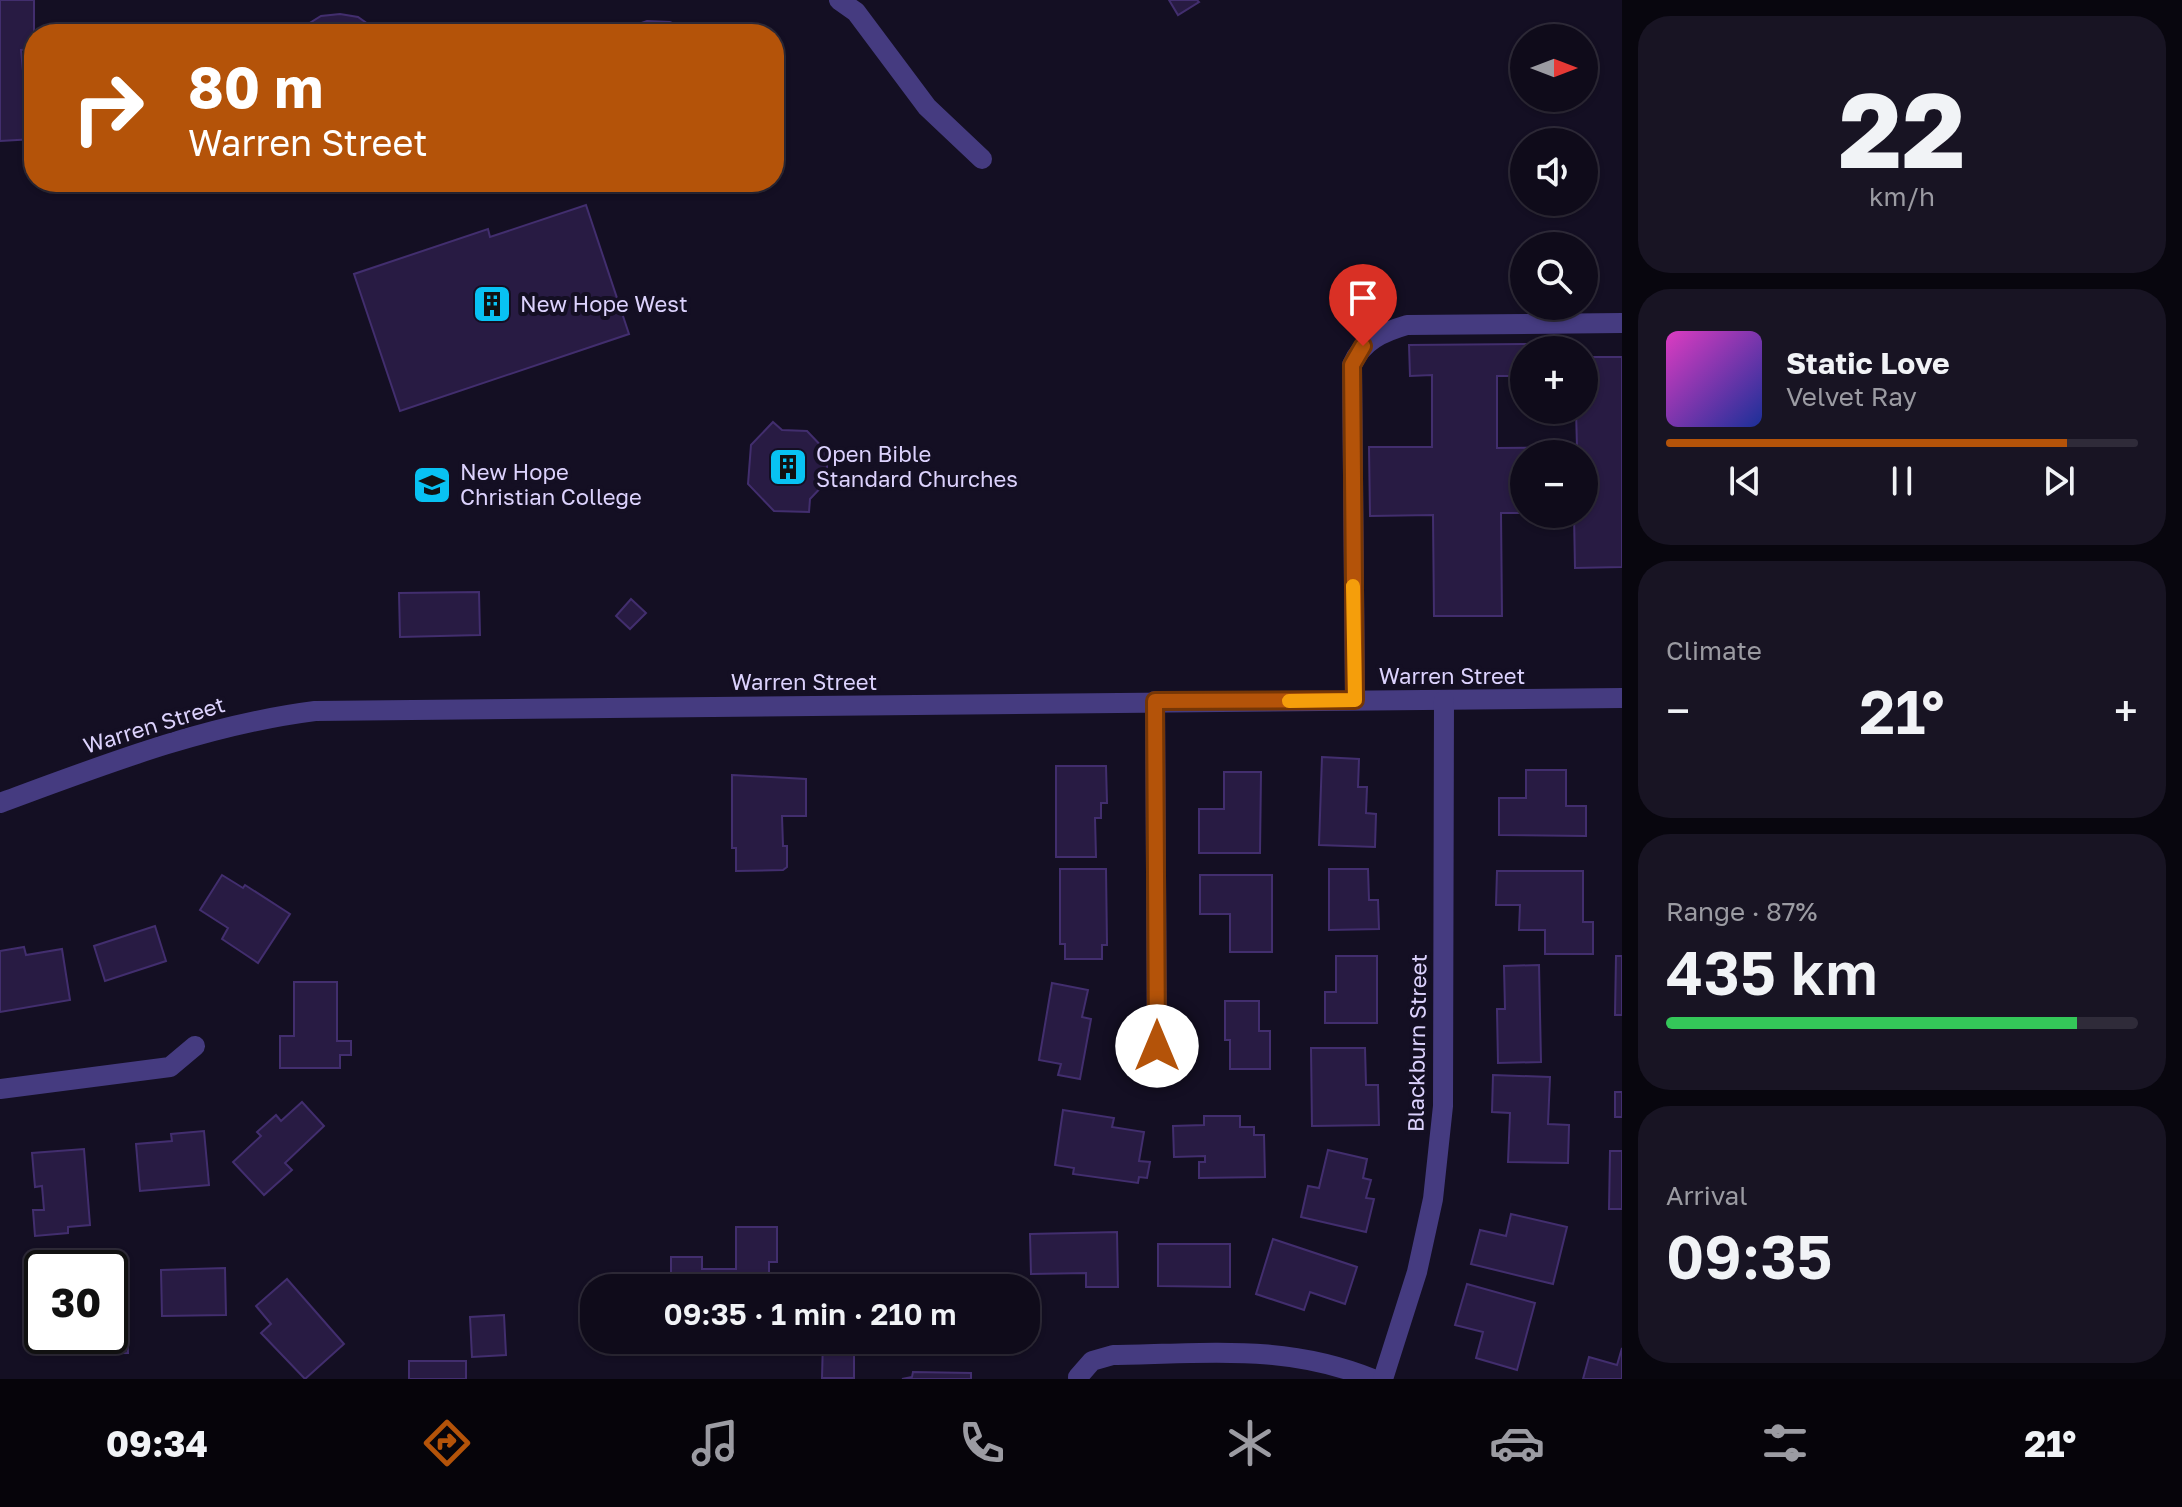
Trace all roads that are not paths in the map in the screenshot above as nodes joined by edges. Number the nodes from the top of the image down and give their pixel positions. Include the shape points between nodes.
1 (839, 0) edge
2 (982, 159) dead end
3 (1622, 323) edge
4 (1622, 698) edge
5 (1355, 700) junction
6 (1444, 700) junction
7 (1155, 701) junction
8 (0, 803) edge
9 (195, 1046) dead end
10 (1157, 1046) dead end
11 (0, 1089) edge
12 (1078, 1377) edge
13 (1373, 1379) edge
14 (1383, 1379) edge

1 - 2 street via 856,12 927,107
3 - 5 street via 1407,325 1374,338 1356,356
4 - 6 street, Warren Street
5 - 6 street, Warren Street
5 - 7 street, Warren Street
6 - 14 street, Blackburn Street via 1443,1106 1433,1199 1417,1272
7 - 8 street, Warren Street via 315,711 258,718 189,737
7 - 10 street
9 - 11 street via 170,1067 157,1070
12 - 13 street via 1092,1361 1113,1355 1276,1353 1337,1365

